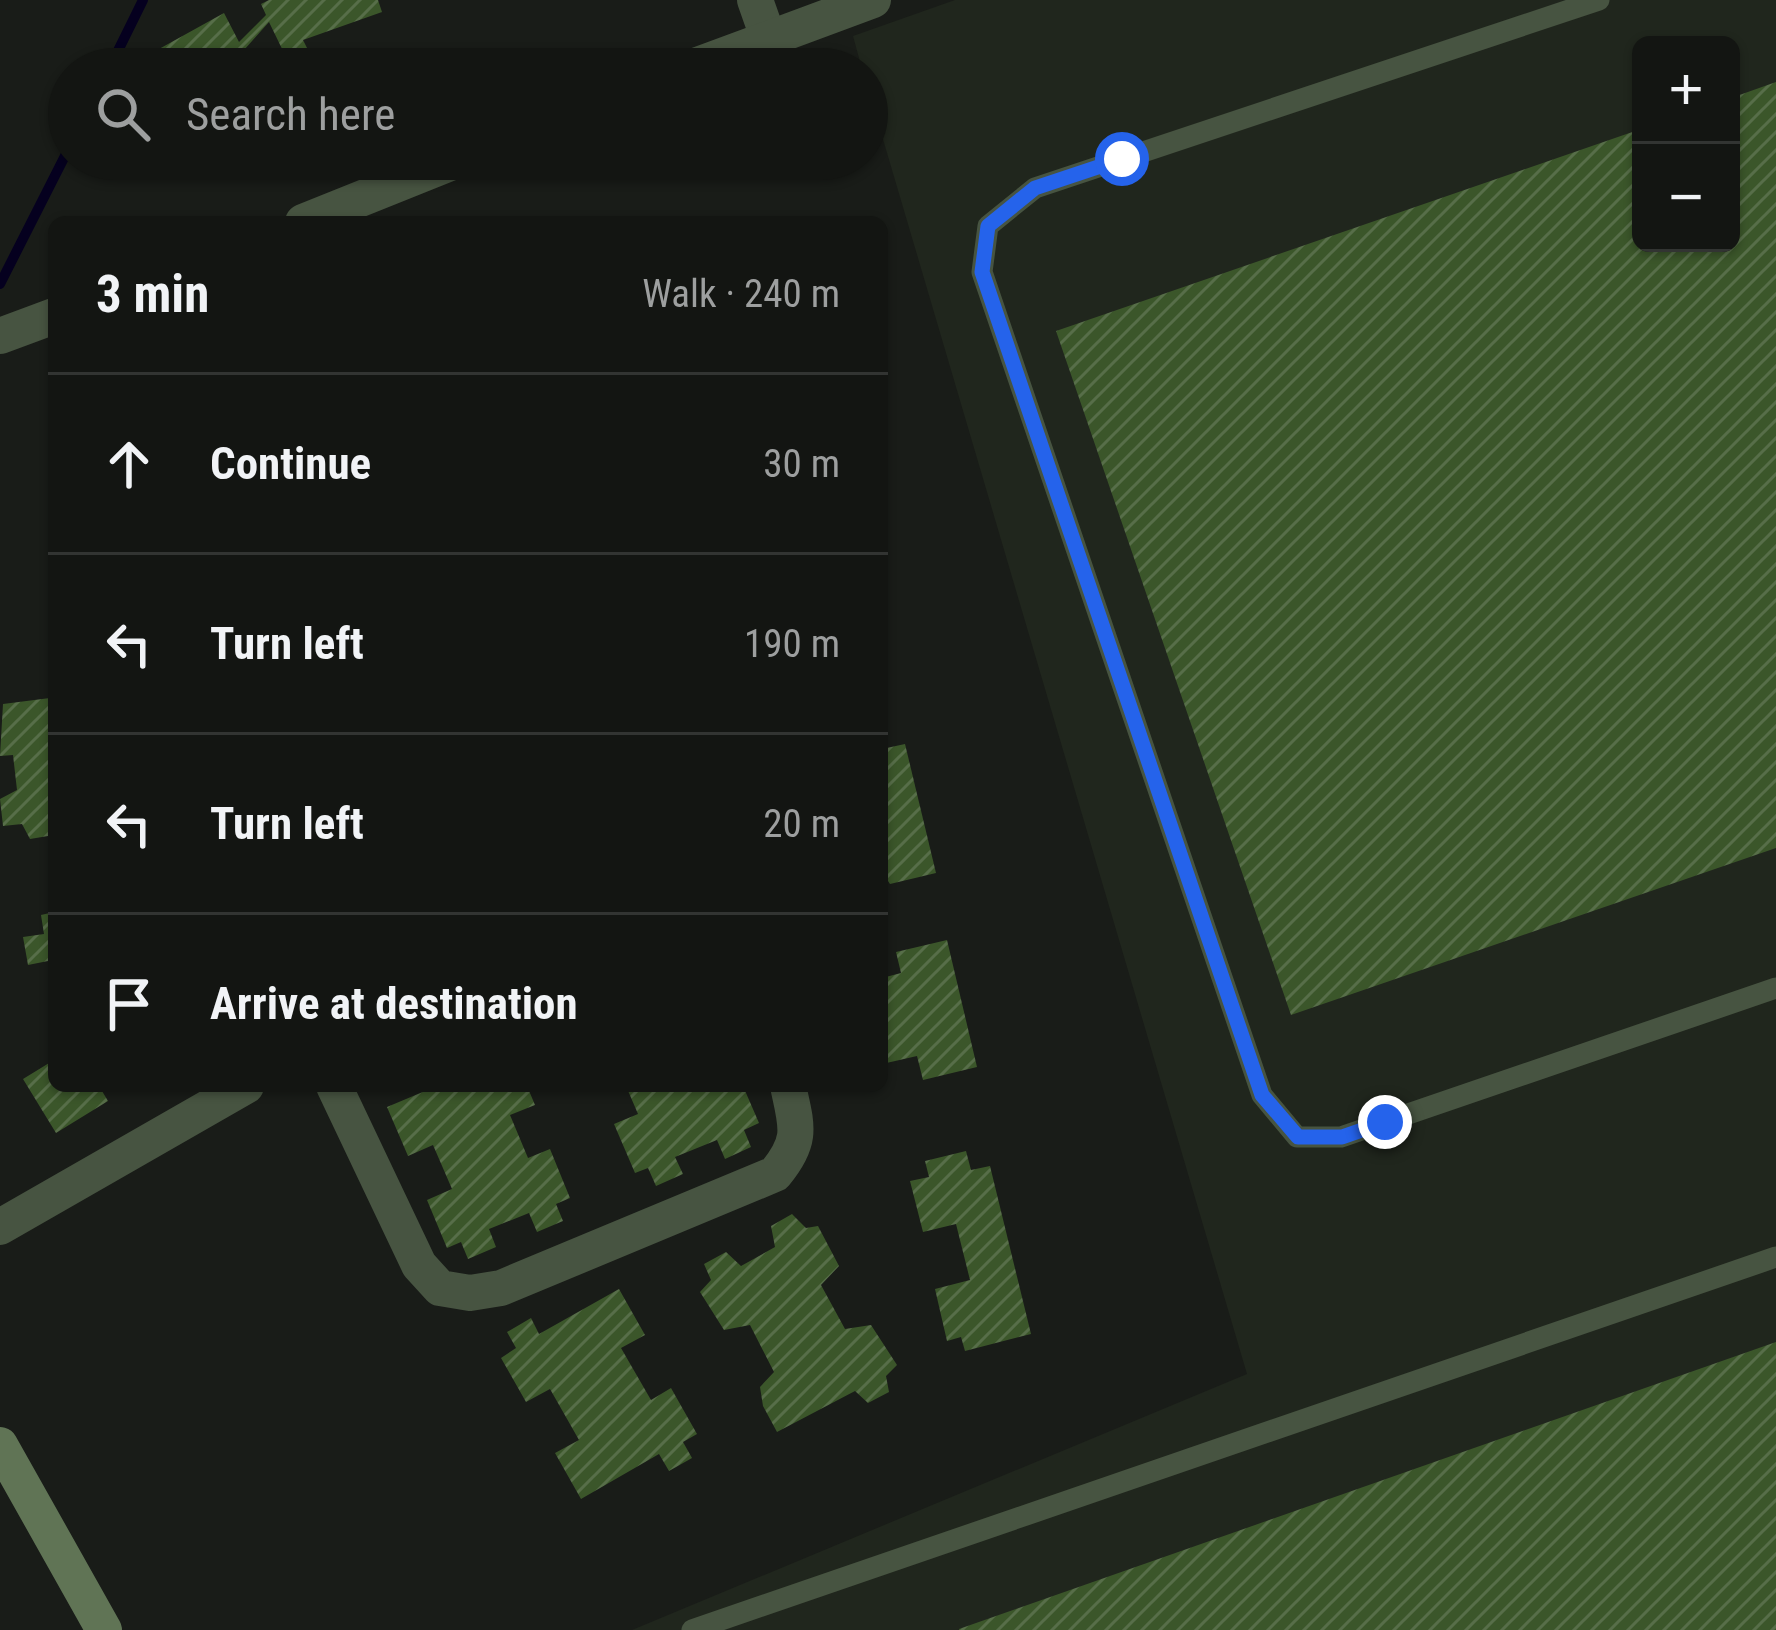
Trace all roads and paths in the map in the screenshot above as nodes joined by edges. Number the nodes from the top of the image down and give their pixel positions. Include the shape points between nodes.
1 (755, 0) edge
2 (873, 0) edge
3 (1598, 0) edge
4 (768, 37) junction
5 (740, 48) edge
6 (408, 180) edge
7 (318, 216) edge
8 (48, 318) edge
9 (0, 336) edge
10 (1776, 988) edge
11 (236, 1092) edge
12 (337, 1092) edge
13 (789, 1092) edge
14 (0, 1227) edge
15 (1776, 1258) edge
16 (0, 1445) edge
17 (104, 1630) edge
18 (692, 1630) edge

1 - 4 street
2 - 4 street
3 - 10 lane via 1035,188 988,226 982,272 1262,1095 1298,1137 1342,1137
4 - 5 street
6 - 7 street
8 - 9 street
11 - 14 street
12 - 13 street via 419,1264 440,1288 470,1293 502,1288 775,1174 793,1152 797,1130
15 - 18 lane
16 - 17 main road

